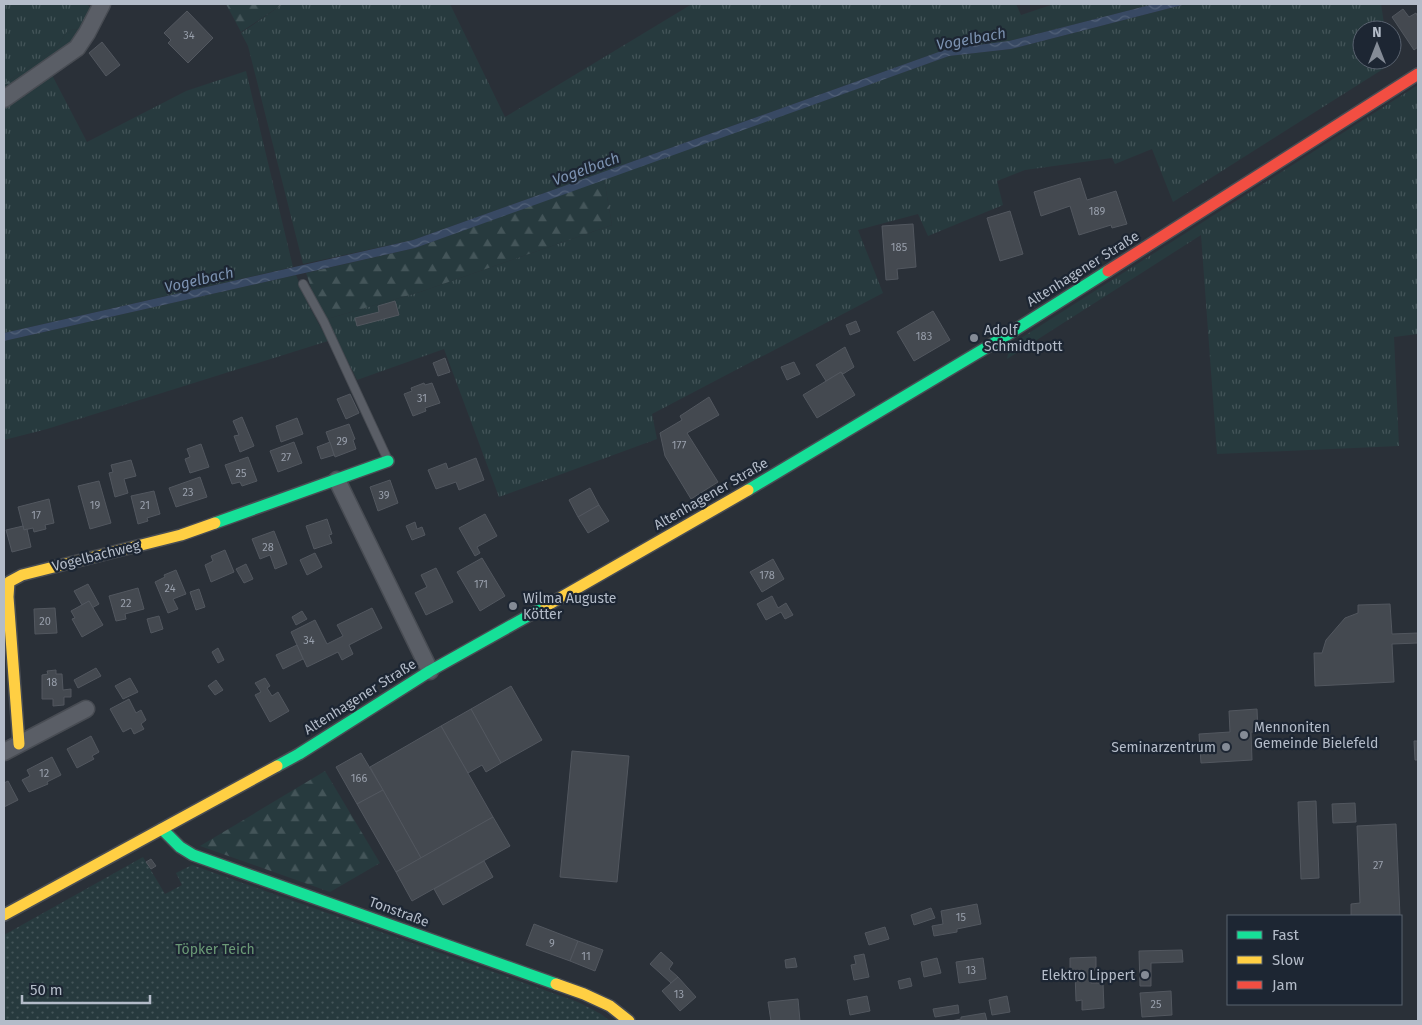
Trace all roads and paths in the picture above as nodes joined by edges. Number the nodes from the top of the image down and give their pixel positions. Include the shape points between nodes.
1 (102, 4) edge
2 (1418, 74) edge
3 (4, 100) edge
4 (303, 284) dead end
5 (388, 461) joint
6 (337, 480) junction
7 (430, 671) junction
8 (86, 709) dead end
9 (19, 744) junction
10 (4, 752) edge
11 (162, 829) junction
12 (4, 915) edge
13 (628, 1021) edge

1 - 3 street via 77,48
2 - 7 main road, Altenhagener Straße via 1000,340 710,513
4 - 5 lane
5 - 6 main road, Vogelbachweg
6 - 7 street
6 - 9 main road, Vogelbachweg via 181,535 9,582
7 - 11 main road, Altenhagener Straße via 299,754
8 - 9 street
9 - 10 street
11 - 12 main road, Altenhagener Straße
11 - 13 main road, Tonstraße via 193,855 584,994 610,1006

